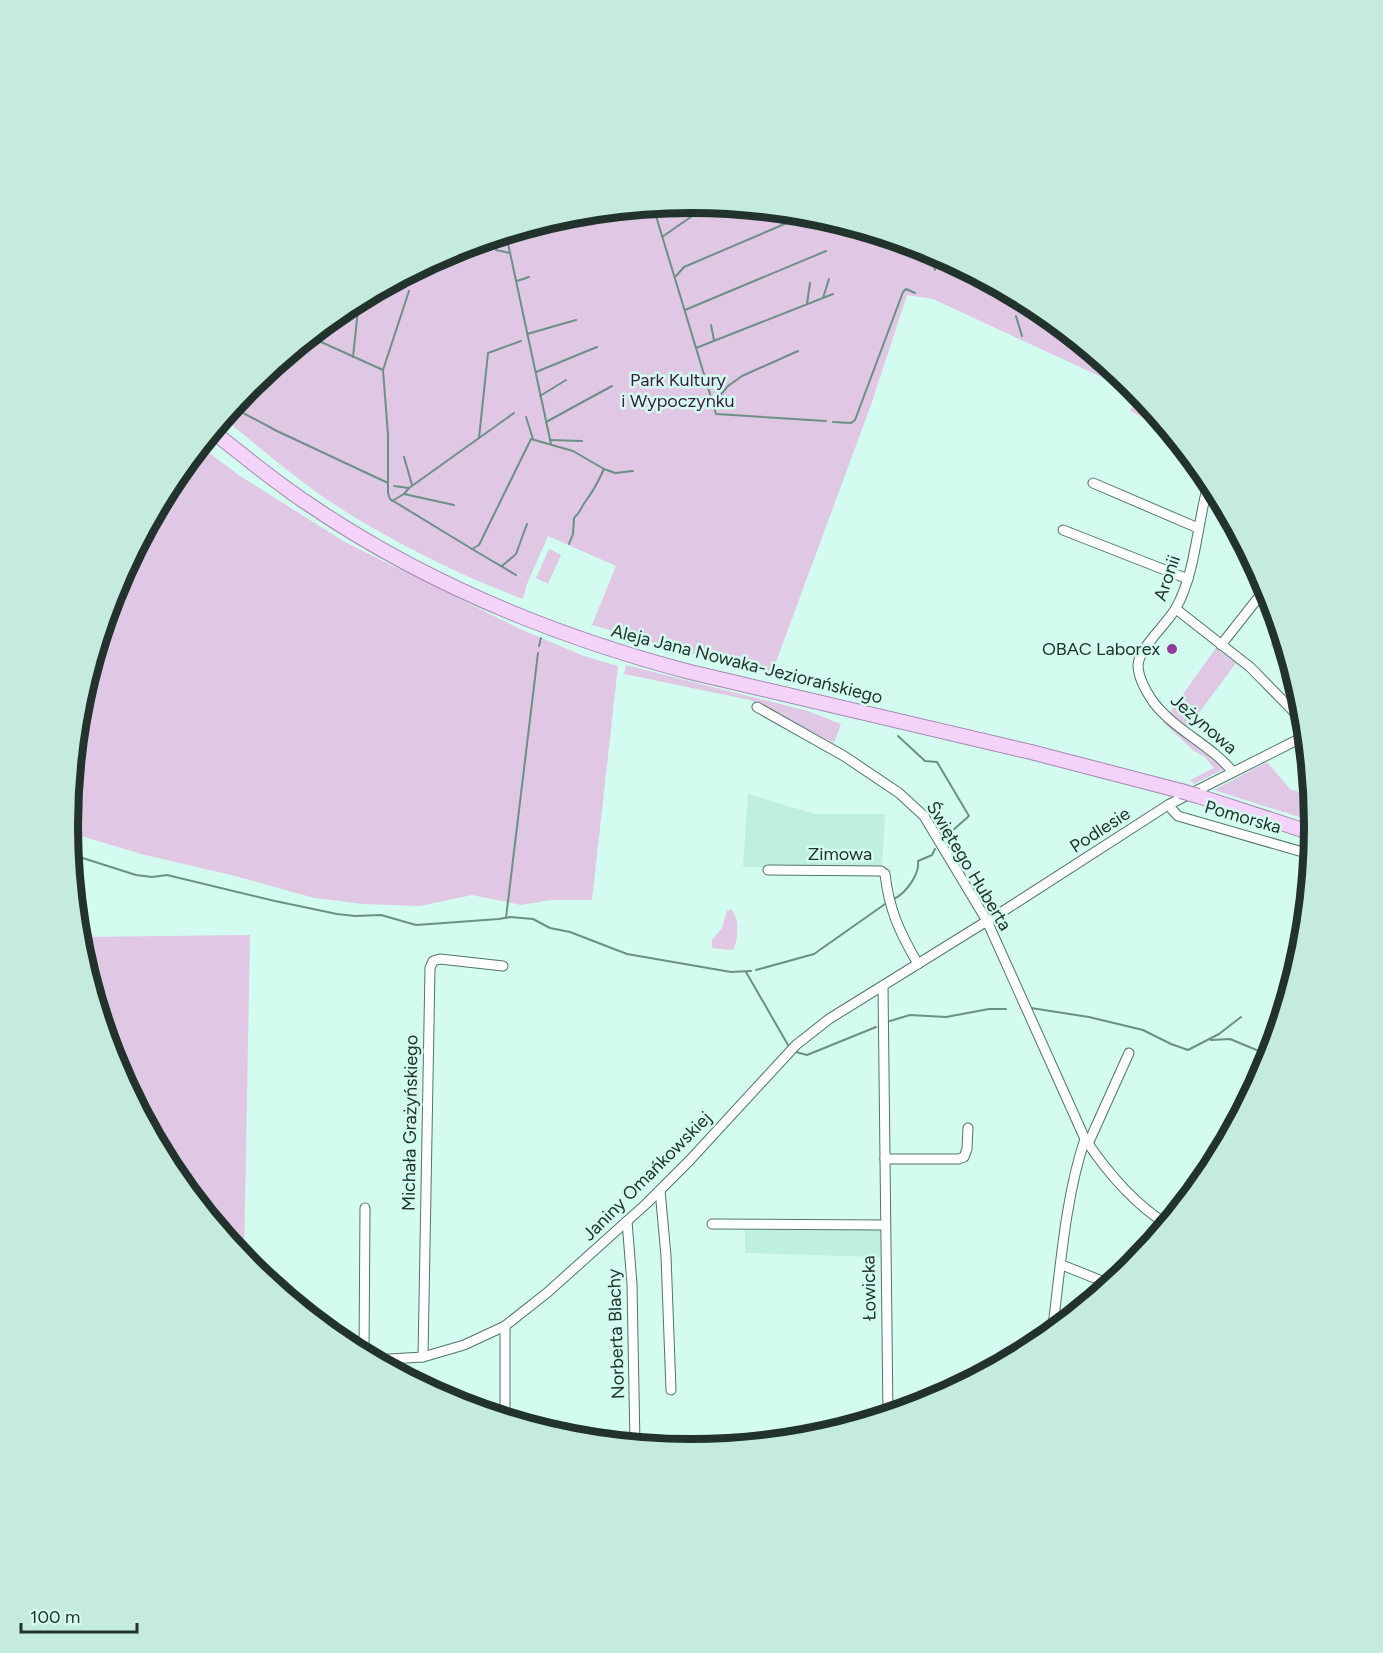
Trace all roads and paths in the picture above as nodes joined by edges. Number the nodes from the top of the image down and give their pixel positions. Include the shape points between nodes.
1 (219, 436) edge
2 (1092, 483) dead end
3 (1206, 493) edge
4 (1198, 528) junction
5 (1063, 530) dead end
6 (1188, 579) junction
7 (1259, 595) edge
8 (1176, 609) junction
9 (1221, 645) junction
10 (1138, 669) joint
11 (757, 707) dead end
12 (1294, 712) edge
13 (1299, 739) edge
14 (1233, 772) junction
15 (1168, 805) junction
16 (1305, 831) edge
17 (1304, 853) edge
18 (768, 870) dead end
19 (987, 921) junction
20 (918, 964) junction
21 (502, 966) dead end
22 (883, 986) junction
23 (1129, 1053) dead end
24 (968, 1128) dead end
25 (1087, 1142) junction
26 (885, 1159) junction
27 (660, 1190) junction
28 (365, 1208) dead end
29 (1162, 1220) edge
30 (627, 1221) junction
31 (712, 1224) dead end
32 (885, 1225) junction
33 (1062, 1265) junction
34 (1103, 1281) edge
35 (1054, 1321) edge
36 (505, 1326) junction
37 (364, 1345) edge
38 (423, 1357) junction
39 (387, 1359) edge
40 (671, 1390) dead end
41 (888, 1407) edge
42 (505, 1410) edge
43 (636, 1437) edge

1 - 16 main road, Aleja Jana Nowaka-Jeziorańskiego, bridge via 300,498 380,549 461,591 555,631 679,669 1095,767
2 - 4 street
3 - 4 street, Aronii
4 - 6 street, Aronii
5 - 6 street
6 - 8 street, Aronii
7 - 9 street
8 - 9 street
8 - 10 street, Aronii via 1141,656
9 - 12 street via 1250,667
10 - 14 street, Jeżynowa via 1144,687 1165,714
11 - 19 street, Świętego Huberta via 844,756 911,802 924,816
13 - 14 street, Podlesie
14 - 15 street, Podlesie
15 - 17 street, Pomorska via 1178,816
15 - 19 street, Podlesie
18 - 20 street, Zimowa via 881,871 885,874 895,920
19 - 20 street, Podlesie
19 - 25 street, Świętego Huberta
20 - 22 street, Janiny Omańkowskiej
21 - 38 street, Michała Grażyńskiego via 440,959 429,968
22 - 26 street, Łowicka
22 - 27 street, Janiny Omańkowskiej via 796,1045
23 - 25 street
24 - 26 street via 967,1149 959,1159
25 - 29 street, Świętego Huberta via 1133,1198
25 - 33 street via 1080,1155
26 - 32 street, Łowicka
27 - 30 street, Janiny Omańkowskiej
27 - 40 street
28 - 37 street
30 - 36 street, Janiny Omańkowskiej
30 - 43 street, Norberta Blachy
31 - 32 street
32 - 41 street, Łowicka
33 - 34 street
33 - 35 street
36 - 38 street, Janiny Omańkowskiej via 464,1345
36 - 42 street
38 - 39 street, Janiny Omańkowskiej

